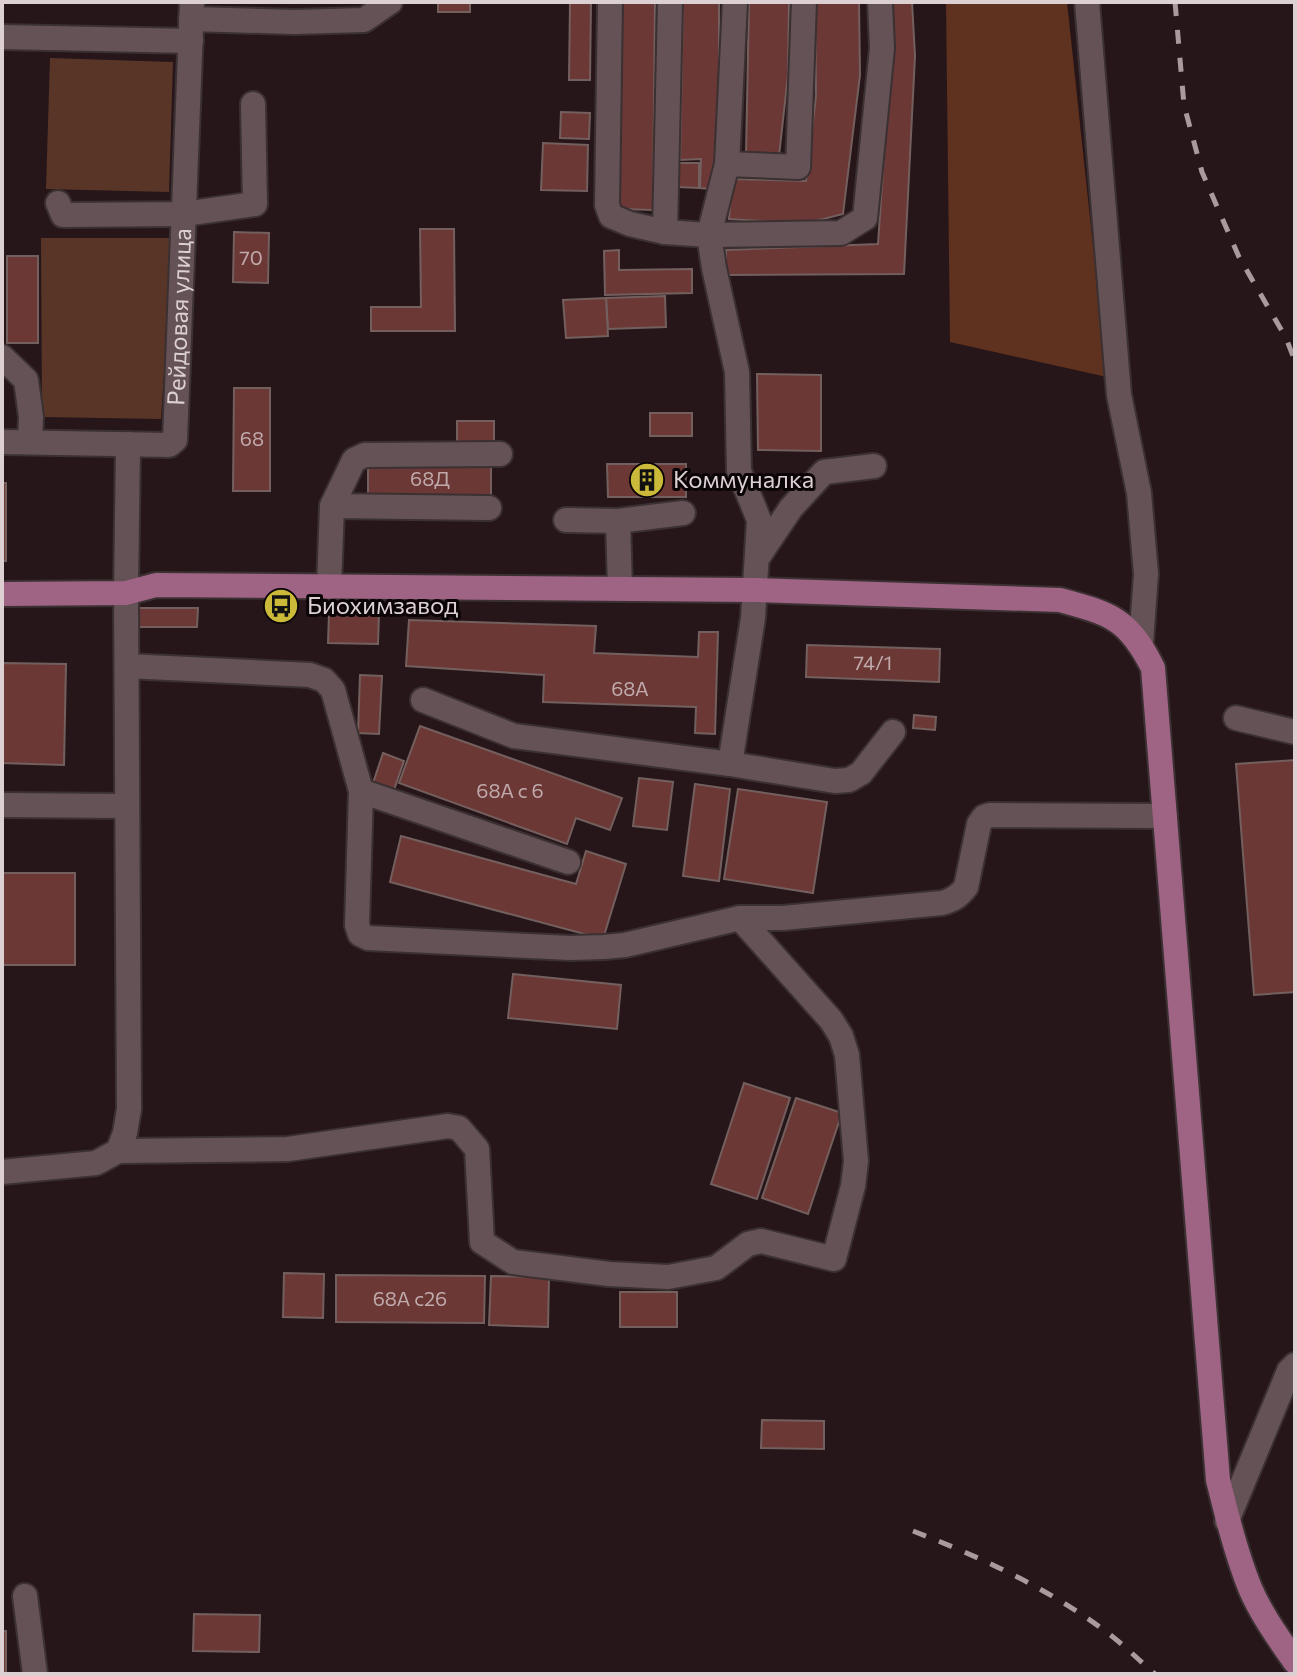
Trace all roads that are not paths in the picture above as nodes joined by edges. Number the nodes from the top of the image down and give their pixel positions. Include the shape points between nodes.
1 (390, 2) edge
2 (610, 2) edge
3 (670, 2) edge
4 (735, 2) edge
5 (804, 2) edge
6 (880, 2) edge
7 (1087, 2) edge
8 (295, 12) edge
9 (191, 21) edge
10 (2, 37) edge
11 (253, 104) dead end
12 (727, 164) junction
13 (58, 203) dead end
14 (184, 214) junction
15 (665, 232) junction
16 (709, 235) junction
17 (2, 357) edge
18 (2, 442) edge
19 (30, 442) junction
20 (128, 444) junction
21 (500, 454) dead end
22 (874, 466) dead end
23 (332, 506) junction
24 (489, 508) dead end
25 (683, 513) dead end
26 (566, 520) dead end
27 (618, 521) junction
28 (756, 559) junction
29 (329, 587) junction
30 (620, 588) junction
31 (754, 590) junction
32 (126, 593) junction
33 (2, 594) edge
34 (1141, 643) junction
35 (127, 666) junction
36 (423, 700) dead end
37 (1236, 718) dead end
38 (893, 732) dead end
39 (1295, 732) edge
40 (730, 764) junction
41 (361, 791) junction
42 (2, 805) edge
43 (126, 806) junction
44 (1165, 816) junction
45 (568, 862) dead end
46 (740, 918) junction
47 (118, 1151) junction
48 (2, 1172) edge
49 (1295, 1365) edge
50 (1227, 1521) junction
51 (25, 1596) dead end
52 (1295, 1662) edge
53 (35, 1674) edge

1 - 8 street via 364,20
2 - 15 street via 607,205 611,216
3 - 15 street
4 - 12 street
5 - 12 street via 798,167
6 - 16 street via 882,48 865,218 841,233
7 - 34 street via 1119,395 1139,493 1145,560
8 - 9 street
9 - 10 street
9 - 14 street, Рейдовая улица
11 - 14 street via 255,204
12 - 16 street
13 - 14 street via 63,215
14 - 20 street, Рейдовая улица via 175,440 169,445
15 - 16 street
16 - 28 street via 737,372 739,471 759,520
17 - 19 street via 26,380
18 - 19 street, Рейдовая улица
19 - 20 street, Рейдовая улица
20 - 32 street
21 - 23 street via 365,455 354,460
22 - 28 street via 824,472
23 - 24 street
23 - 29 street
25 - 27 street
26 - 27 street
27 - 30 street
28 - 31 street
29 - 30 main road
29 - 32 main road via 156,585
30 - 31 main road
31 - 34 main road via 1060,600 1115,619
31 - 40 street
32 - 33 main road
32 - 35 street
34 - 44 main road via 1153,668
35 - 41 street via 324,680 333,690
35 - 43 street
36 - 40 street via 514,736
37 - 39 street
38 - 40 street via 861,773 849,780
41 - 45 street
41 - 46 street via 357,925 368,938 604,947
42 - 43 street
43 - 47 street via 129,1109
44 - 46 street via 990,815 979,824 966,887 952,900
44 - 50 main road via 1218,1480
46 - 47 street via 831,1020 847,1055 856,1161 834,1259 761,1241 748,1244 716,1268 668,1277 513,1262 482,1242 477,1149 459,1128 448,1126 288,1149
47 - 48 street via 96,1163
49 - 50 street
50 - 52 main road via 1251,1589
51 - 53 street

